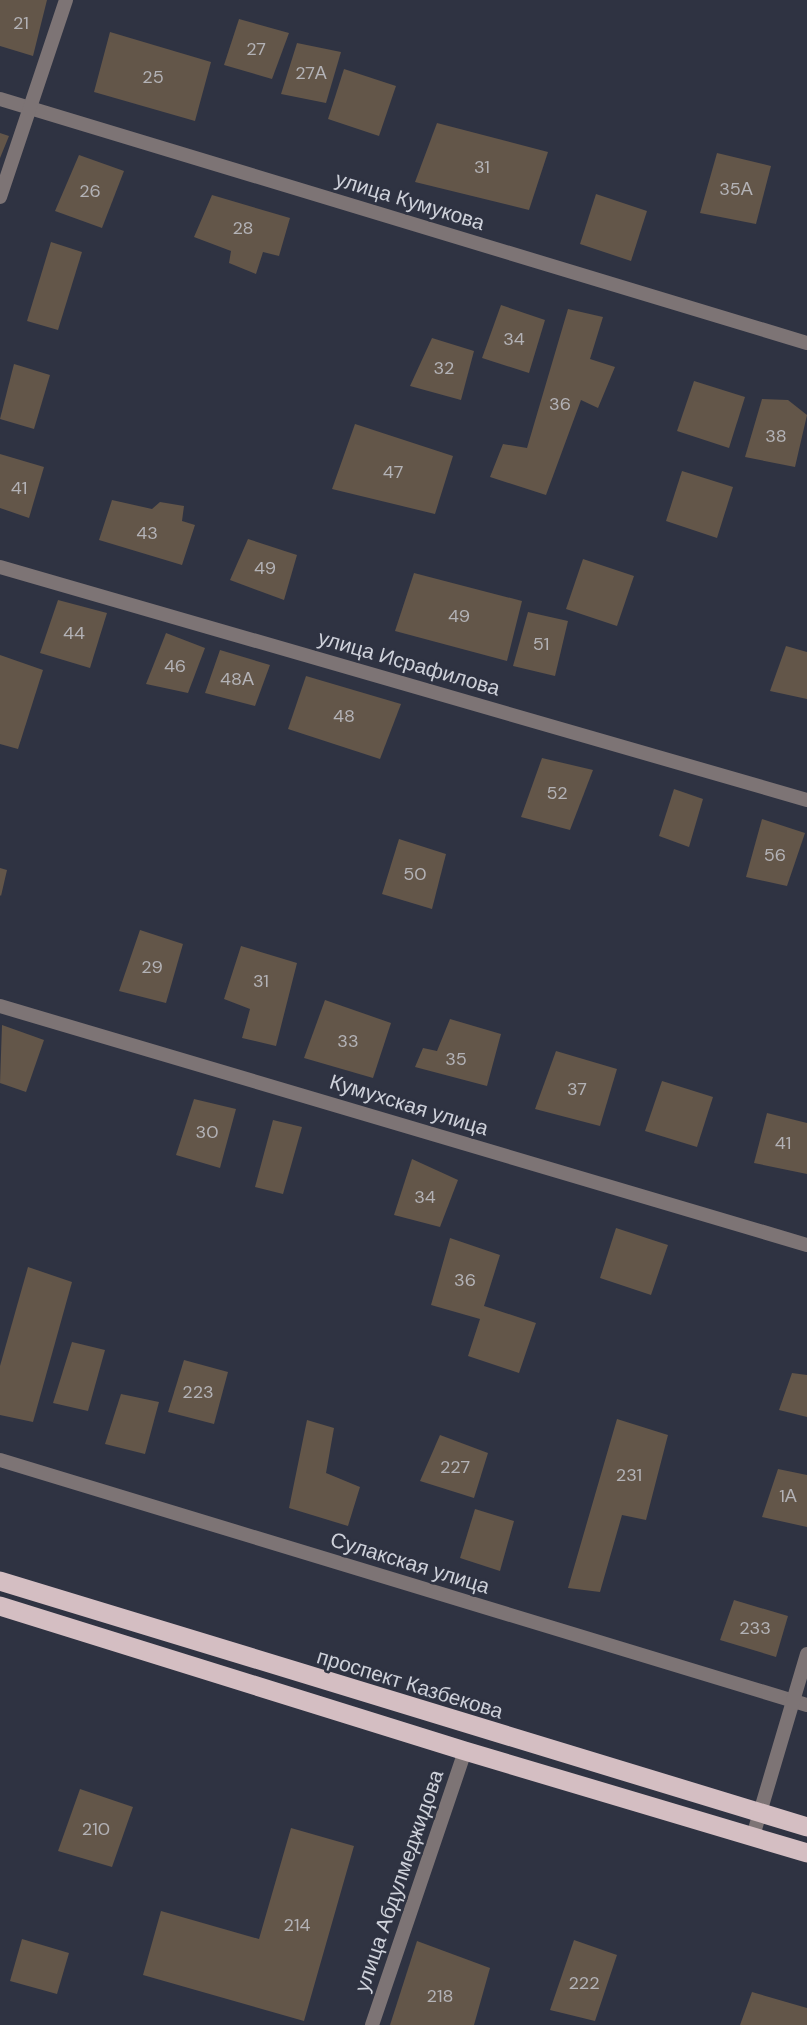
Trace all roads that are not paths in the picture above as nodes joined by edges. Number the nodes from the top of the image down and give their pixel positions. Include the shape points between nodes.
1 (66, 0) edge
2 (0, 99) edge
3 (28, 107) junction
4 (0, 197) edge
5 (807, 343) edge
6 (0, 567) edge
7 (807, 800) edge
8 (0, 1006) edge
9 (807, 1245) edge
10 (0, 1460) edge
11 (0, 1581) edge
12 (0, 1606) edge
13 (807, 1654) edge
14 (800, 1703) edge
15 (466, 1751) junction
16 (760, 1813) junction
17 (807, 1827) edge
18 (753, 1836) junction
19 (807, 1853) edge
20 (372, 2025) edge

1 - 3 street
2 - 3 street, улица Кумукова
3 - 4 street
3 - 5 street, улица Кумукова
6 - 7 street, улица Исрафилова
8 - 9 street, Кумухская улица
10 - 14 street, Сулакская улица
11 - 16 highway, проспект Казбекова
12 - 15 highway
13 - 14 street
14 - 16 street
15 - 18 highway
15 - 20 street, улица Абдулмеджидова
16 - 17 highway, проспект Казбекова
16 - 18 street
18 - 19 highway

